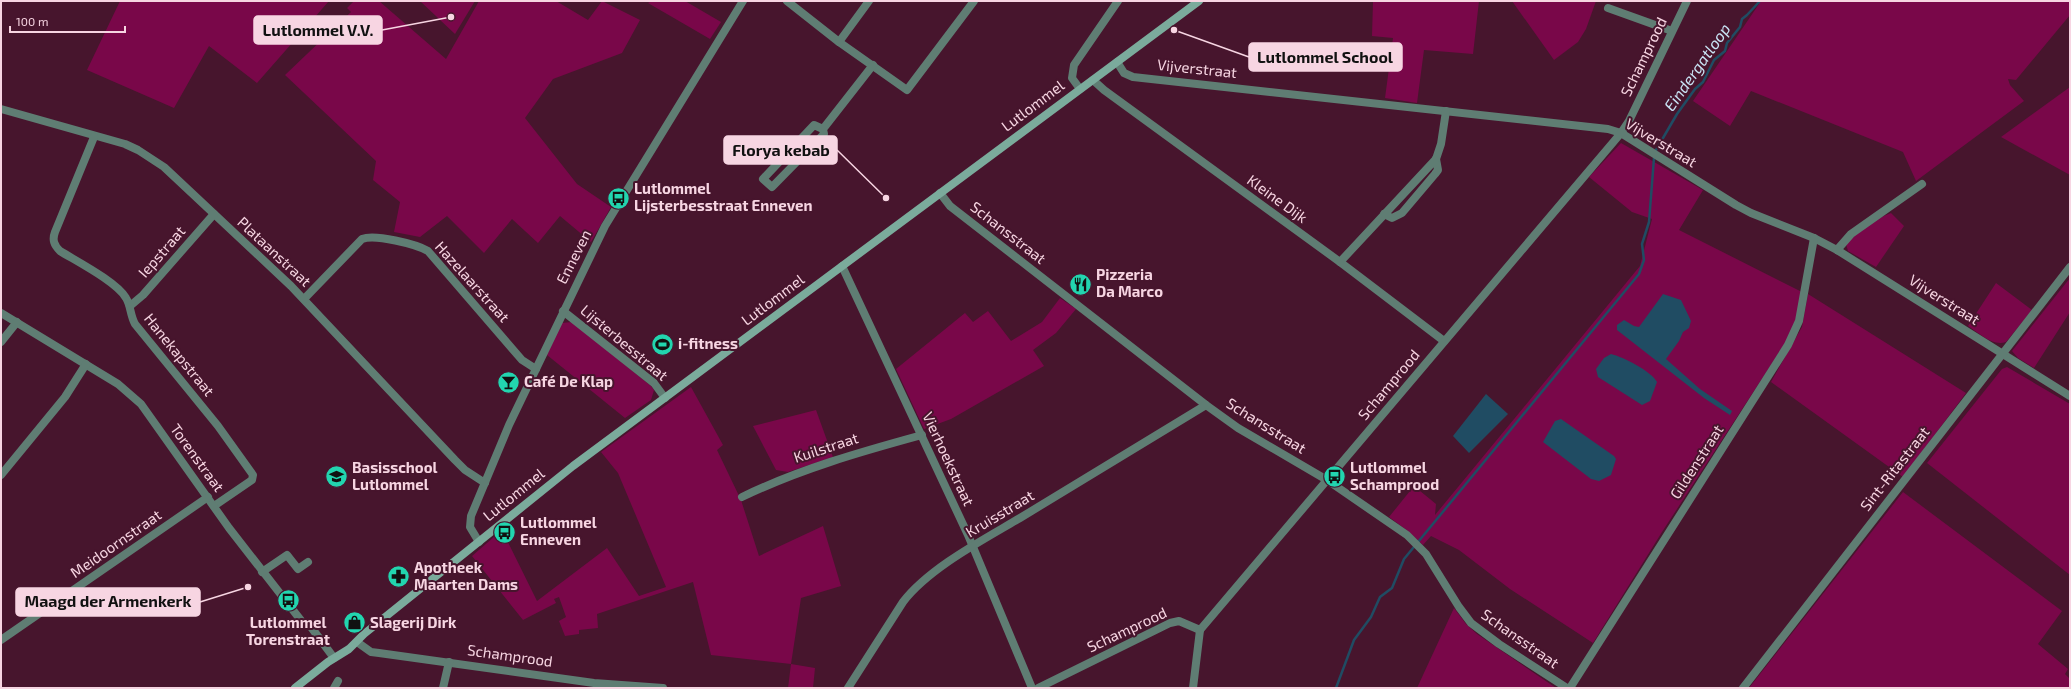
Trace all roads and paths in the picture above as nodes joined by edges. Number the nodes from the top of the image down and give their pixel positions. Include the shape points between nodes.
1 (743, 1) edge
2 (787, 1) edge
3 (869, 1) edge
4 (974, 1) edge
5 (1118, 1) edge
6 (1199, 1) edge
7 (1687, 1) edge
8 (1608, 8) dead end
9 (1672, 32) junction
10 (839, 42) junction
11 (1117, 62) junction
12 (873, 65) junction
13 (1093, 80) junction
14 (1080, 89) junction
15 (1, 109) edge
16 (1446, 110) junction
17 (822, 129) junction
18 (1620, 133) junction
19 (94, 137) junction
20 (1436, 159) junction
21 (1922, 184) dead end
22 (940, 193) junction
23 (214, 214) junction
24 (1384, 214) junction
25 (1814, 238) junction
26 (1837, 250) junction
27 (1340, 262) junction
28 (842, 266) junction
29 (2070, 267) edge
30 (304, 299) junction
31 (130, 306) junction
32 (563, 311) junction
33 (1, 313) edge
34 (17, 322) junction
35 (1444, 341) junction
36 (1, 342) edge
37 (2003, 353) junction
38 (86, 364) junction
39 (536, 369) junction
40 (2070, 396) edge
41 (665, 398) junction
42 (1206, 405) junction
43 (922, 435) junction
44 (1, 475) edge
45 (1327, 480) junction
46 (485, 483) junction
47 (742, 496) dead end
48 (208, 497) junction
49 (214, 506) junction
50 (479, 542) junction
51 (973, 547) junction
52 (308, 562) dead end
53 (262, 572) junction
54 (1200, 630) junction
55 (1, 640) edge
56 (357, 642) junction
57 (334, 658) junction
58 (449, 662) junction
59 (295, 688) edge
60 (443, 688) edge
61 (663, 688) edge
62 (848, 688) edge
63 (1032, 688) edge
64 (1038, 688) edge
65 (1193, 688) edge
66 (1568, 688) edge
67 (1743, 688) edge

1 - 32 street, Enneven via 605,226
2 - 10 street
3 - 10 street
4 - 12 street via 907,90
5 - 14 street via 1074,65 1072,78
6 - 11 main road, Lutlommel
7 - 9 street, Schamprood
8 - 9 street
9 - 18 street, Schamprood via 1629,121
10 - 12 street
11 - 13 main road, Lutlommel
11 - 16 street, Vijverstraat via 1124,73 1133,76
12 - 17 street
13 - 14 main road, Lutlommel
13 - 27 street, Kleine Dijk
14 - 22 main road, Lutlommel
15 - 19 street, Plataanstraat
16 - 18 street, Vijverstraat via 1608,129
16 - 20 street
17 - 17 street via 814,126 762,179 772,187 824,134
18 - 25 street, Vijverstraat via 1736,205
18 - 35 street, Schamprood
19 - 23 street, Plataanstraat via 125,144 150,157
19 - 31 street, Hanekapstraat via 53,238 55,247 60,251 117,287
20 - 24 street
20 - 24 street via 1438,170 1402,213 1392,218
21 - 26 street via 1851,234
22 - 28 main road, Lutlommel
22 - 42 street, Schansstraat via 950,206
23 - 30 street, Plataanstraat
23 - 31 street, Iepstraat via 143,295
24 - 27 street
25 - 26 street, Vijverstraat
25 - 66 street, Gildenstraat via 1799,321 1788,345
26 - 37 street, Vijverstraat
27 - 35 street, Kleine Dijk
28 - 41 main road, Lutlommel
28 - 43 street, Vierhoekstraat
29 - 37 street, Sint-Ritastraat
30 - 39 street, Hazelaarstraat via 362,239 372,237 418,246 428,251 522,360
30 - 46 street, Plataanstraat via 455,460
31 - 49 street, Hanekapstraat via 134,324 218,426 253,474 252,480
32 - 39 street, Enneven
32 - 41 street, Lijsterbesstraat via 654,383
33 - 34 street, Torenstraat
34 - 36 street
34 - 38 street, Torenstraat
35 - 45 street, Schamprood
37 - 40 street, Vijverstraat
37 - 67 street, Sint-Ritastraat
38 - 44 street via 65,397
38 - 48 street, Torenstraat via 118,384 141,404
39 - 46 street, Enneven
41 - 50 main road, Lutlommel via 573,466
42 - 45 street, Schansstraat via 1238,428
42 - 51 street, Kruisstraat
43 - 47 street, Kuilstraat via 791,474
43 - 51 street, Vierhoekstraat
45 - 54 street, Schamprood
45 - 66 street, Schansstraat via 1418,544 1471,623
46 - 50 street, Enneven via 470,523 470,528
48 - 49 street, Torenstraat
48 - 55 street, Meidoornstraat
49 - 53 street, Torenstraat
50 - 56 main road, Lutlommel
51 - 62 street, Kruisstraat via 912,590
51 - 63 street, Vierhoekstraat
52 - 53 street via 298,569 287,555
53 - 57 street, Torenstraat via 303,623 311,627
54 - 64 street, Schamprood via 1179,621 1170,622
54 - 65 street
56 - 57 main road, Lutlommel
56 - 58 street, Schamprood via 371,652
57 - 59 main road, Lutlommel
58 - 60 street
58 - 61 street, Schamprood via 594,683

